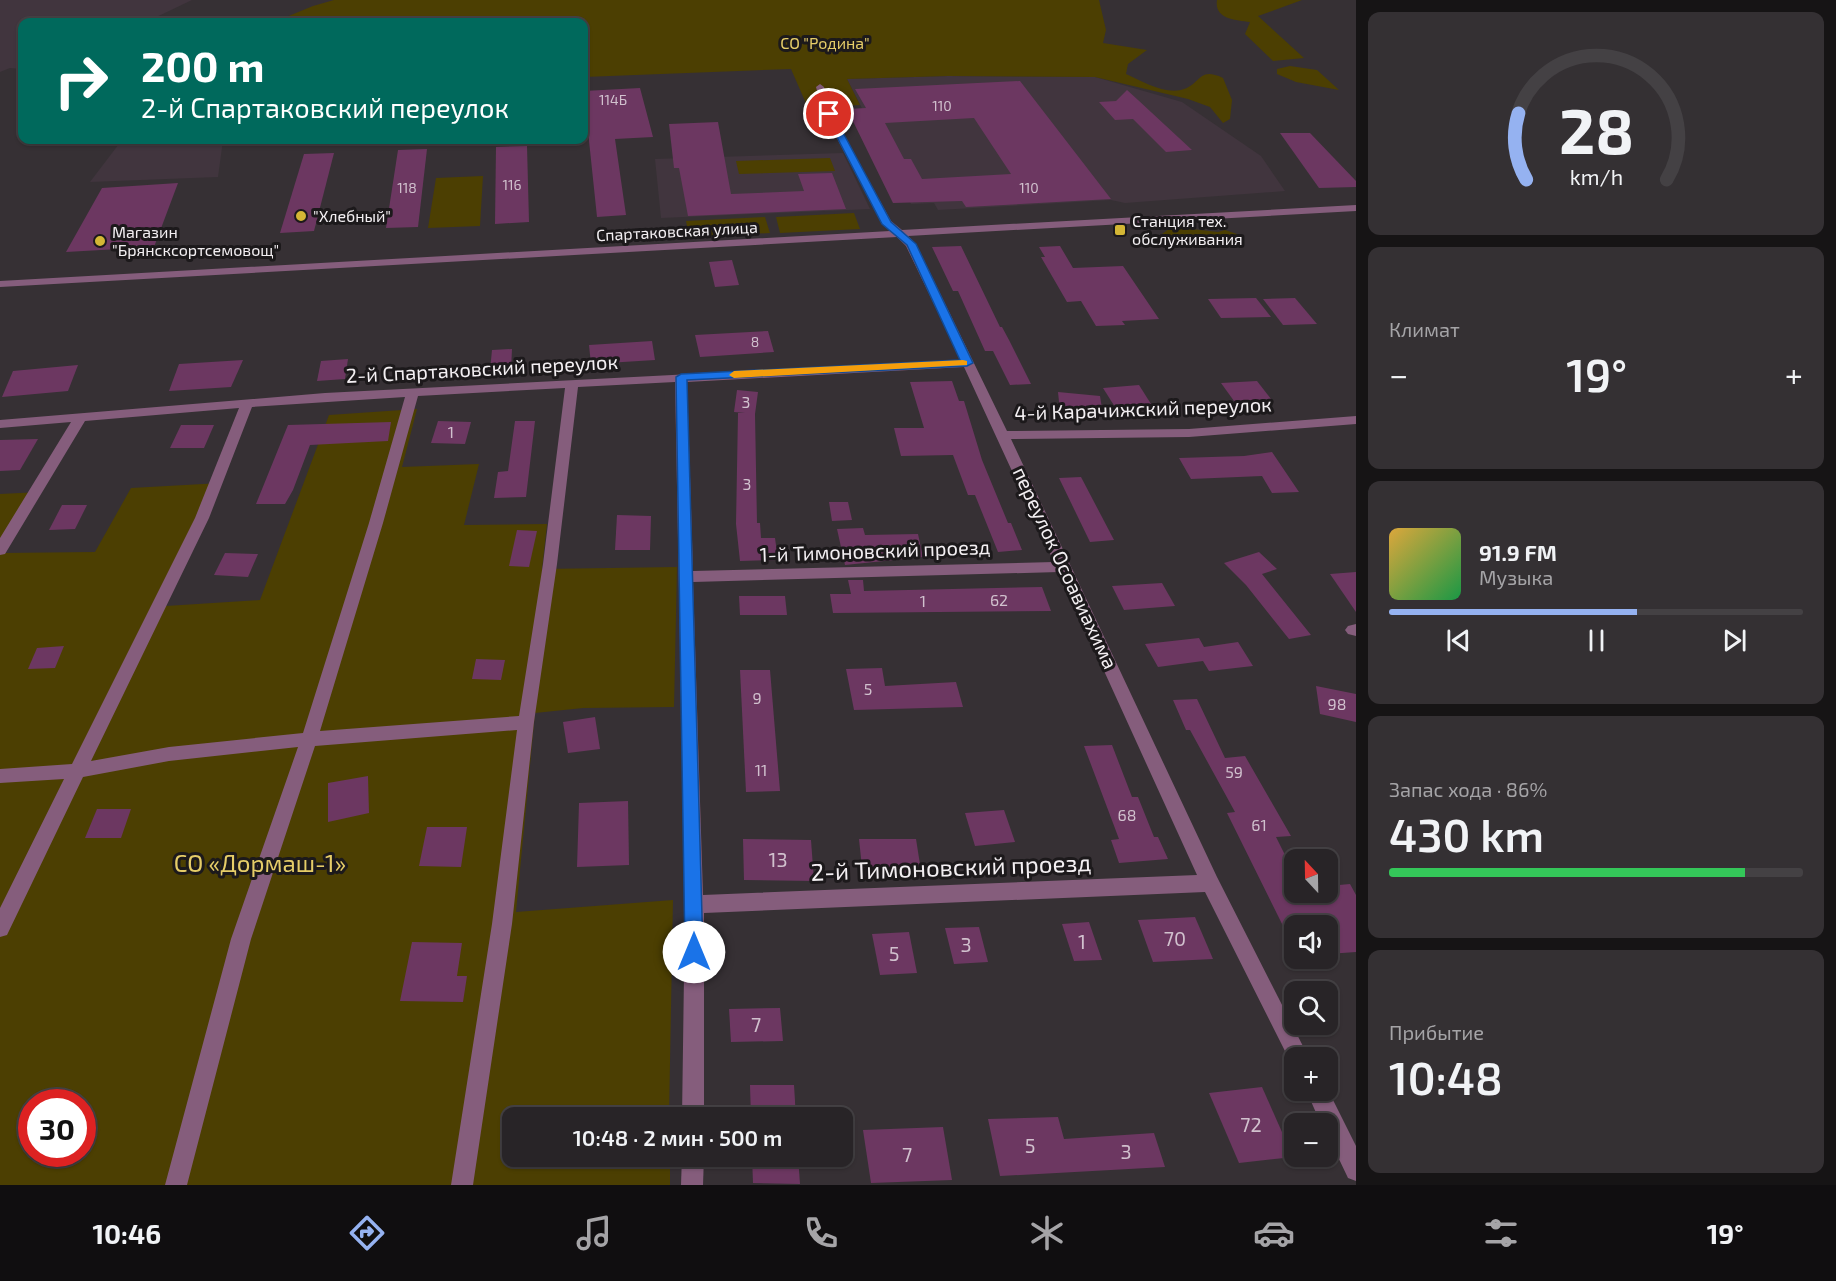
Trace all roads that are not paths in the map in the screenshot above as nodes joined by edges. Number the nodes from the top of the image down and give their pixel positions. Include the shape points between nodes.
1 (819, 87) dead end
2 (1356, 208) edge
3 (899, 232) junction
4 (0, 284) edge
5 (967, 363) junction
6 (681, 377) junction
7 (572, 383) junction
8 (413, 392) junction
9 (247, 403) junction
10 (80, 418) junction
11 (1356, 420) edge
12 (0, 424) edge
13 (1003, 435) junction
14 (0, 550) edge
15 (1064, 567) junction
16 (687, 577) junction
17 (526, 722) junction
18 (309, 739) junction
19 (78, 771) junction
20 (0, 776) edge
21 (1210, 883) junction
22 (694, 904) junction
23 (0, 928) edge
24 (1293, 1047) edge
25 (1322, 1101) edge
26 (693, 1107) edge
27 (693, 1167) edge
28 (1356, 1170) edge
29 (176, 1185) edge
30 (462, 1185) edge
31 (692, 1185) edge

1 - 3 street, переулок Осоавиахима via 826,110 887,224
2 - 3 street, Спартаковская улица
3 - 4 street, Спартаковская улица
3 - 5 street, переулок Осоавиахима via 911,244
5 - 6 street, 2-й Спартаковский переулок
5 - 13 street, переулок Осоавиахима
6 - 7 street, 2-й Спартаковский переулок
6 - 16 street
7 - 8 street, 2-й Спартаковский переулок
7 - 17 street
8 - 9 street, 2-й Спартаковский переулок
8 - 18 street
9 - 10 street, 2-й Спартаковский переулок
9 - 19 street via 202,518
10 - 12 street, 2-й Спартаковский переулок
10 - 14 street
11 - 13 street, 4-й Карачижский переулок via 1189,433
13 - 15 street, переулок Осоавиахима
15 - 16 street, 1-й Тимоновский проезд
15 - 21 street, переулок Осоавиахима
16 - 22 street
17 - 18 street
17 - 30 street via 502,924
18 - 19 street via 169,754
18 - 29 street via 241,939
19 - 20 street
19 - 23 street
21 - 22 street, 2-й Тимоновский проезд
21 - 24 street, переулок Осоавиахима
22 - 26 street
25 - 28 street
27 - 31 street

